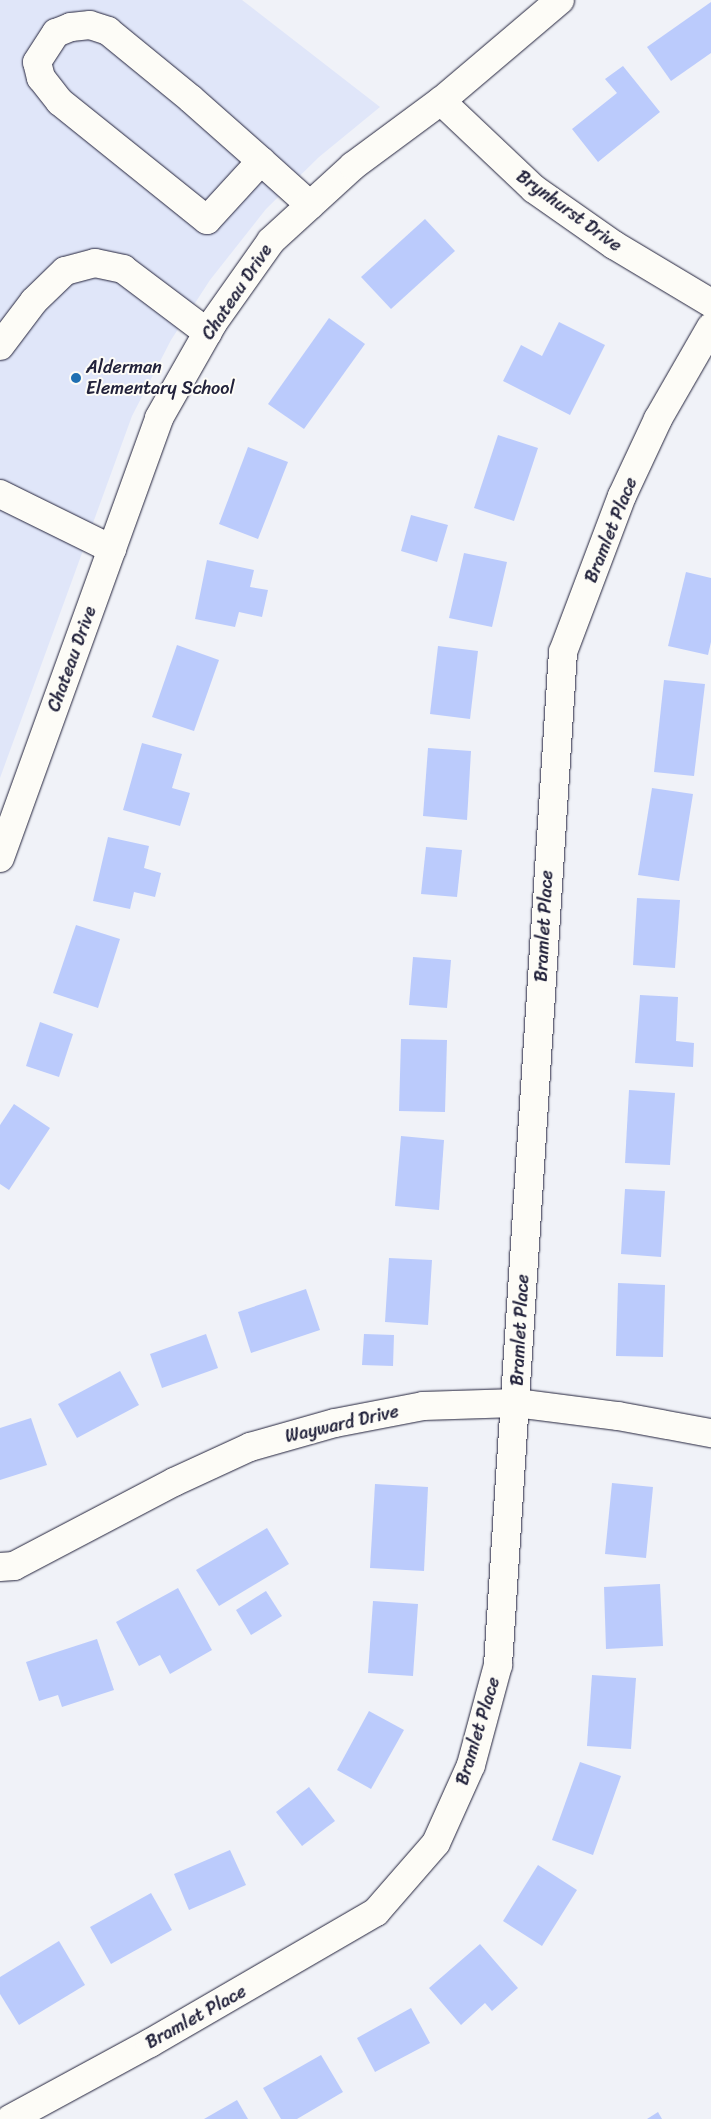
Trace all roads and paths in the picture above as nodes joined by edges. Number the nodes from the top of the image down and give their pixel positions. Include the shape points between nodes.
1 (560, 0) edge
2 (440, 101) junction
3 (261, 161) junction
4 (310, 205) junction
5 (711, 303) edge
6 (711, 327) edge
7 (208, 332) junction
8 (0, 346) edge
9 (0, 494) edge
10 (112, 549) junction
11 (0, 858) edge
12 (516, 1403) junction
13 (711, 1433) edge
14 (0, 1567) edge
15 (10, 2119) edge

1 - 2 street, Chateau Drive
2 - 4 street, Chateau Drive via 353,166
2 - 5 street, Brynhurst Drive via 534,189 614,245
3 - 3 street via 108,31 90,25 71,27 56,34 37,62 41,78 60,102 206,220
3 - 4 street
4 - 7 street, Chateau Drive via 271,241
6 - 12 street, Bramlet Place via 658,419 622,496 564,652 555,752
7 - 8 street via 123,268 95,263 65,272 34,301
7 - 10 street, Chateau Drive via 159,418
9 - 10 street
10 - 11 street, Chateau Drive
12 - 13 street, Wayward Drive via 618,1416
12 - 14 street, Wayward Drive via 422,1406 335,1423 250,1447 174,1482 14,1566
12 - 15 street, Bramlet Place via 498,1665 471,1765 436,1843 376,1912 175,2029

